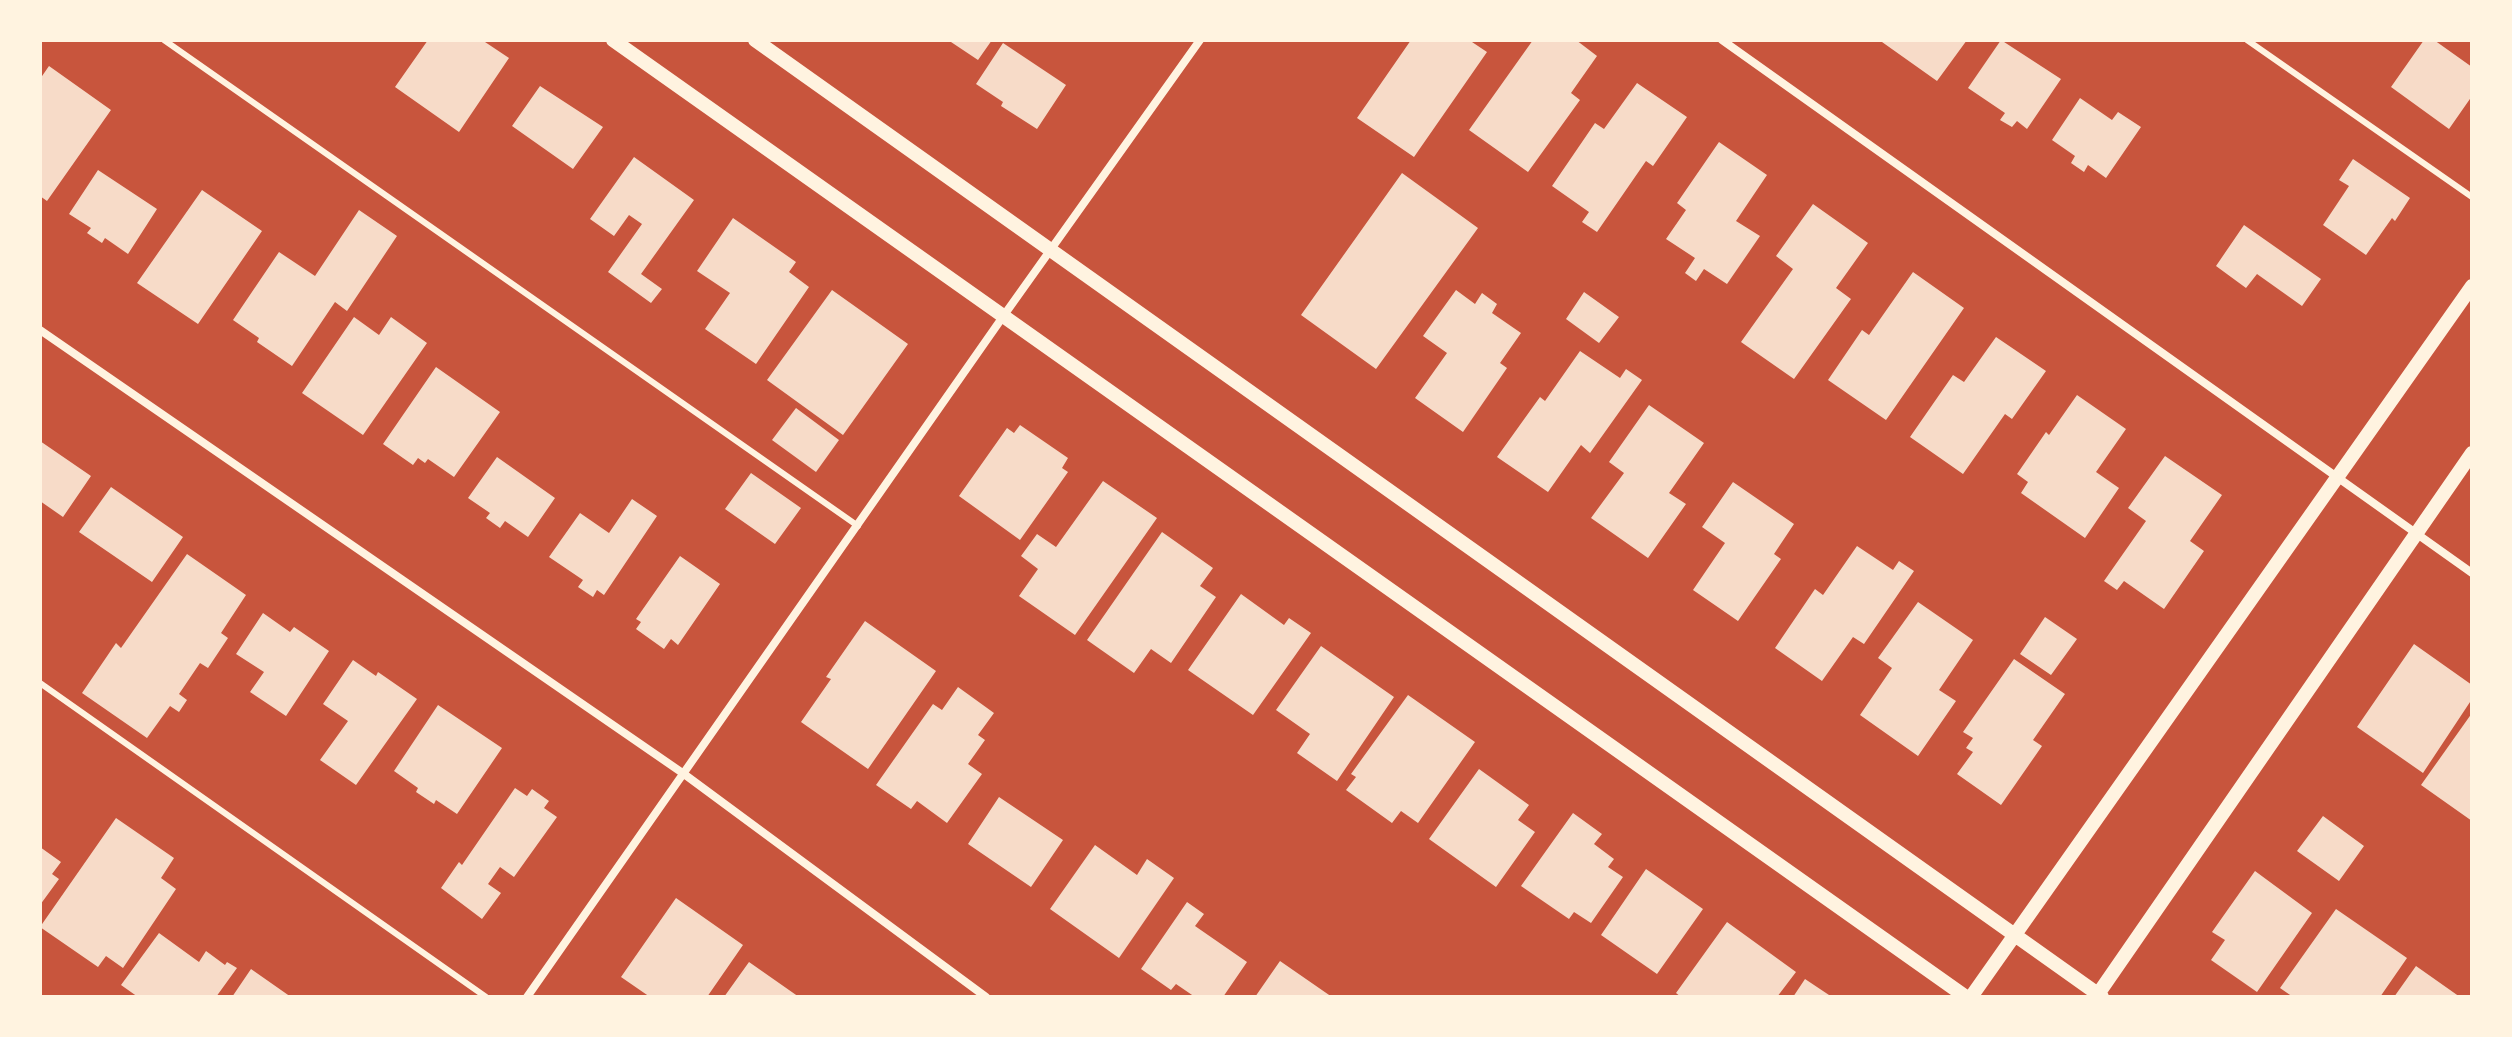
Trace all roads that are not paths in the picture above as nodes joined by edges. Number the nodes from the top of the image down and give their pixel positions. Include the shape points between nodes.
1 (164, 40) edge
2 (613, 40) edge
3 (755, 40) edge
4 (1200, 40) edge
5 (1722, 40) edge
6 (2247, 40) edge
7 (2472, 197) edge
8 (1051, 250) junction
9 (2472, 286) edge
10 (1002, 318) junction
11 (40, 330) edge
12 (2472, 453) edge
13 (2339, 477) junction
14 (858, 526) junction
15 (2416, 534) junction
16 (2472, 573) edge
17 (40, 683) edge
18 (684, 774) junction
19 (2014, 936) junction
20 (2099, 996) edge
21 (486, 997) edge
22 (527, 997) edge
23 (986, 997) edge
24 (1969, 997) edge

1 - 14 lane
2 - 10 street
3 - 8 street
4 - 8 street
5 - 13 street
6 - 7 lane
8 - 10 street
8 - 19 street
9 - 13 street
10 - 14 street
10 - 24 street
11 - 18 street
12 - 15 street
13 - 15 street
13 - 19 street
14 - 18 street
15 - 16 street
15 - 20 street
17 - 21 lane
18 - 22 street
18 - 23 street
19 - 20 street
19 - 24 street

